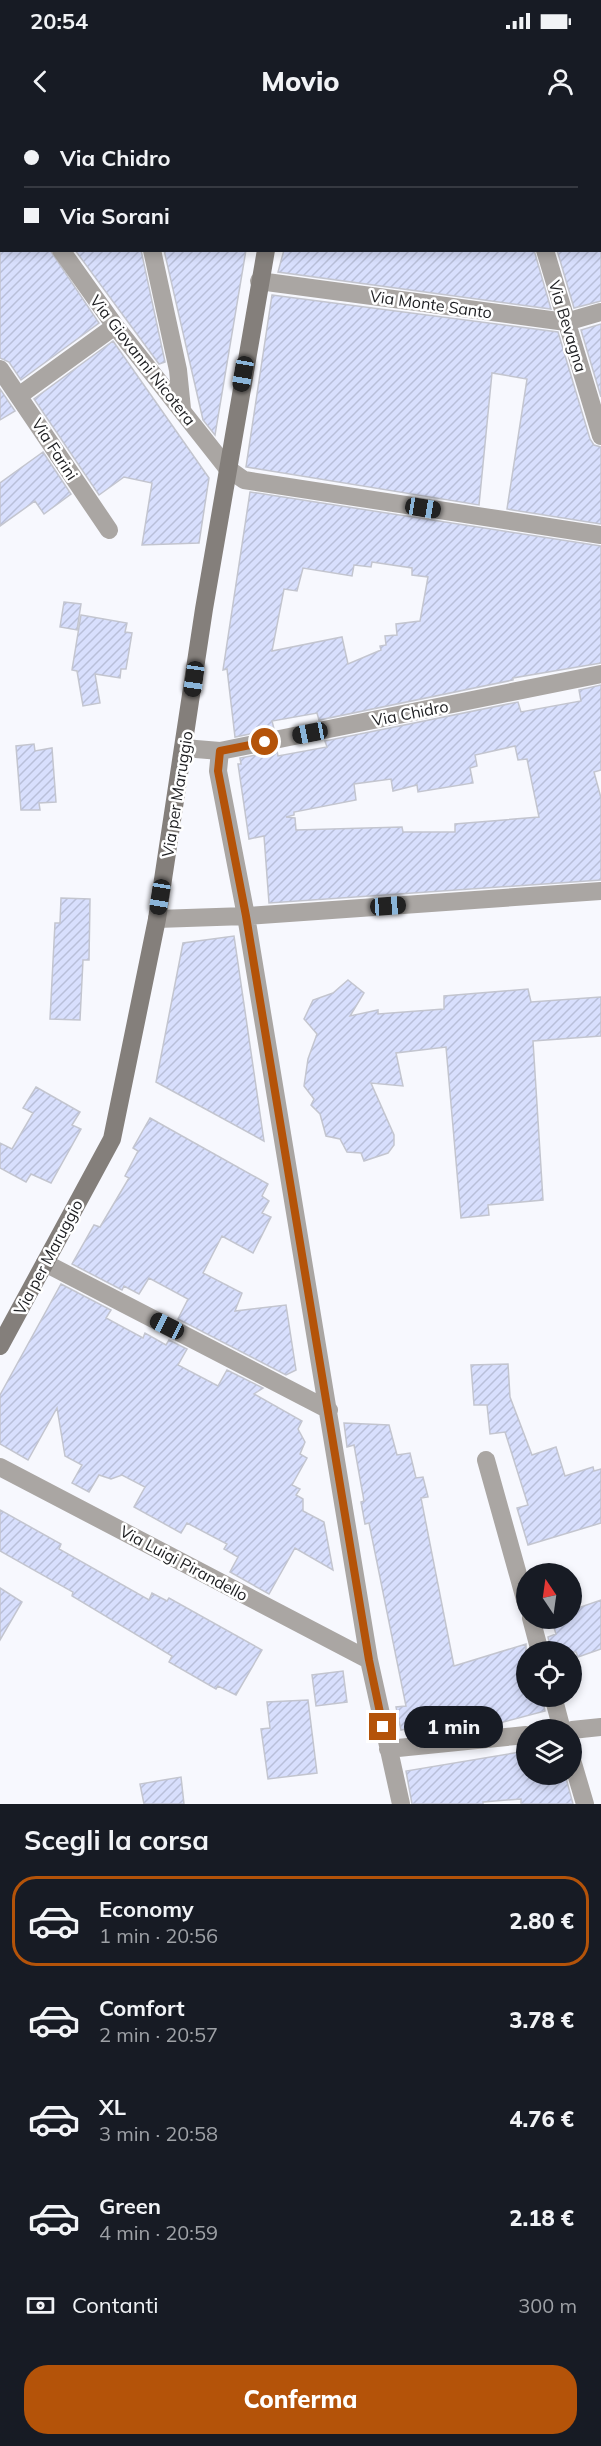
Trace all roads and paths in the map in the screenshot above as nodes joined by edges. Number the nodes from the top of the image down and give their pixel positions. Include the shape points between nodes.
1 (62, 252) edge
2 (152, 252) edge
3 (266, 252) edge
4 (546, 252) edge
5 (259, 281) junction
6 (601, 312) edge
7 (566, 322) junction
8 (115, 326) junction
9 (0, 369) edge
10 (20, 395) junction
11 (182, 410) junction
12 (601, 436) edge
13 (227, 468) junction
14 (109, 530) dead end
15 (601, 535) edge
16 (601, 674) edge
17 (184, 748) junction
18 (220, 751) junction
19 (601, 891) edge
20 (246, 916) junction
21 (157, 920) junction
22 (45, 1263) junction
23 (0, 1346) edge
24 (329, 1410) junction
25 (486, 1460) dead end
26 (0, 1467) edge
27 (516, 1568) edge
28 (369, 1660) junction
29 (601, 1727) edge
30 (582, 1729) edge
31 (516, 1736) edge
32 (388, 1749) junction
33 (579, 1785) edge
34 (401, 1804) edge
35 (585, 1804) edge

1 - 8 street, Via Giovanni Nicotera
2 - 11 street via 178,370
3 - 5 street, Via per Maruggio
4 - 7 street, Via Bevagna
5 - 7 street, Via Monte Santo
5 - 13 street, Via per Maruggio
6 - 7 street, Via Monte Santo
7 - 12 street, Via Bevagna
8 - 10 street
8 - 11 street, Via Giovanni Nicotera
9 - 10 street, Via Farini
10 - 14 street, Via Farini
11 - 13 street, Via Giovanni Nicotera
13 - 15 street via 244,480
13 - 17 street, Via per Maruggio
16 - 18 street, Via Chidro
17 - 18 street, Via Chidro
17 - 21 street, Via per Maruggio
18 - 20 street via 218,771
19 - 20 street
20 - 21 street
20 - 24 street
21 - 22 street, Via per Maruggio via 112,1139
22 - 23 street, Via per Maruggio
22 - 24 street
24 - 28 street
25 - 27 street
26 - 28 street, Via Luigi Pirandello
28 - 32 street
29 - 30 street
31 - 32 street
32 - 34 street
33 - 35 street

